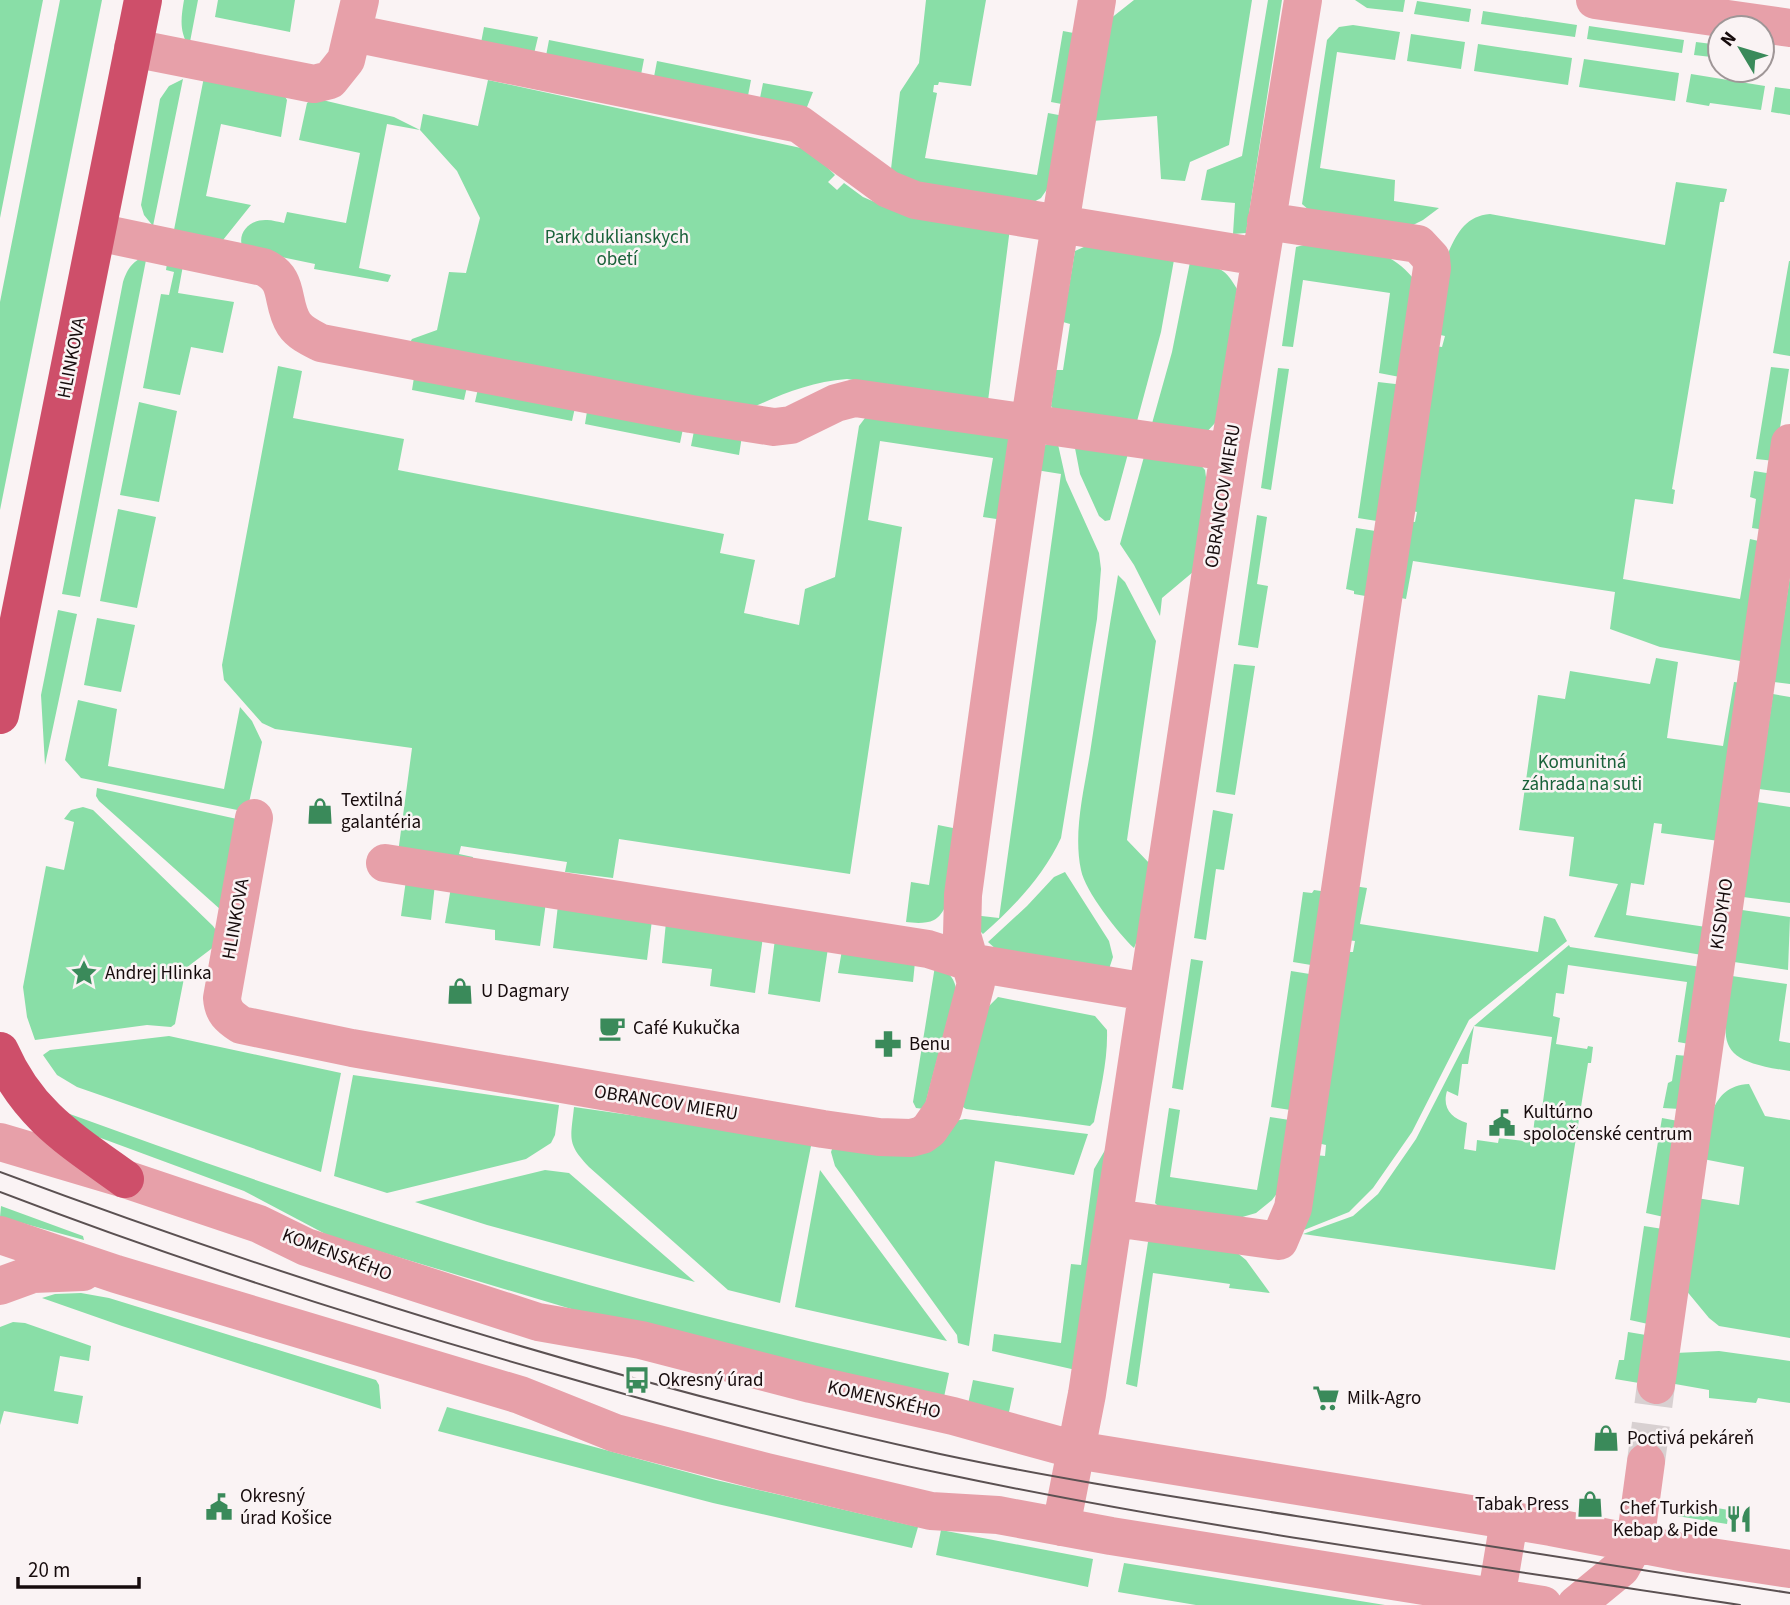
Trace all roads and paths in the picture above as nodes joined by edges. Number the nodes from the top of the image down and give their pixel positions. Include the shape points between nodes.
1 (143, 0) edge
2 (1097, 0) edge
3 (1303, 0) edge
4 (1595, 0) edge
5 (356, 17) edge
6 (1790, 28) edge
7 (134, 48) junction
8 (1059, 223) junction
9 (97, 232) junction
10 (1263, 239) junction
11 (1029, 422) junction
12 (1790, 443) edge
13 (1229, 452) junction
14 (0, 715) edge
15 (254, 818) dead end
16 (385, 863) dead end
17 (969, 962) junction
18 (1147, 992) junction
19 (230, 1018) joint
20 (0, 1051) edge
21 (0, 1142) edge
22 (125, 1179) junction
23 (1114, 1218) junction
24 (0, 1235) edge
25 (116, 1274) junction
26 (0, 1286) edge
27 (1656, 1385) tunnel mouth
28 (1076, 1450) junction
29 (1646, 1462) tunnel mouth
30 (1509, 1521) junction
31 (1061, 1527) junction
32 (1635, 1544) junction
33 (1790, 1569) edge
34 (1496, 1602) edge
35 (1543, 1605) edge
36 (1576, 1605) edge

1 - 7 main road, HLINKOVA
2 - 8 street, OBRANCOV MIERU
3 - 10 street, OBRANCOV MIERU
4 - 6 street
5 - 7 street via 339,71 330,80 314,84
5 - 8 street via 799,124 888,188 915,200
7 - 9 main road, HLINKOVA
8 - 10 street
8 - 11 street, OBRANCOV MIERU
9 - 11 street via 275,272 294,324 321,343 774,427 791,425 855,398
9 - 14 main road, HLINKOVA
10 - 13 street, OBRANCOV MIERU
10 - 23 street via 1418,244 1431,258 1432,268 1295,1195 1279,1241
11 - 13 street
11 - 17 street, OBRANCOV MIERU via 963,895 962,935
12 - 27 street, KISDYHO
13 - 18 street, OBRANCOV MIERU
15 - 19 street, HLINKOVA via 222,998
16 - 17 street via 928,949
17 - 18 street
17 - 19 street, OBRANCOV MIERU via 976,984 943,1110 929,1130 911,1138 823,1129 541,1082 253,1028
18 - 23 street, OBRANCOV MIERU
20 - 22 main road via 21,1090 51,1124
21 - 22 street, KOMENSKÉHO
22 - 28 street, KOMENSKÉHO via 259,1224 306,1247 538,1322 641,1340
23 - 28 street, OBRANCOV MIERU
24 - 25 street
25 - 26 street via 50,1272
25 - 31 street via 520,1395 615,1433 931,1511 998,1515
28 - 30 street, KOMENSKÉHO
28 - 31 street, OBRANCOV MIERU
29 - 32 street
30 - 32 street, KOMENSKÉHO
30 - 34 street
31 - 34 street
32 - 33 street, KOMENSKÉHO
32 - 36 street via 1621,1568
34 - 35 street

